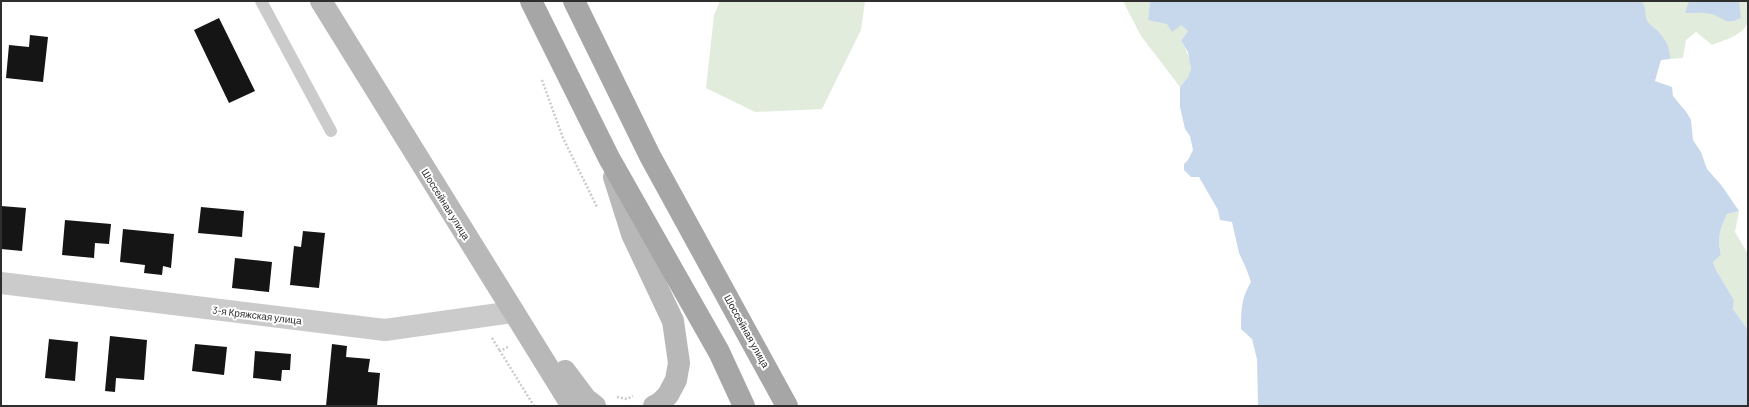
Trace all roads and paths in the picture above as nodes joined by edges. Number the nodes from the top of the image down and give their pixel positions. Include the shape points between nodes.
1 (261, 1) edge
2 (321, 1) edge
3 (531, 1) edge
4 (574, 1) edge
5 (540, 74) dead end
6 (331, 131) dead end
7 (608, 158) junction
8 (597, 208) dead end
9 (1, 283) edge
10 (513, 312) junction
11 (528, 335) junction
12 (542, 357) junction
13 (645, 400) edge
14 (604, 401) edge
15 (534, 406) edge
16 (572, 406) edge
17 (744, 406) edge
18 (787, 406) edge

1 - 6 lane
2 - 10 main road, Шоссейная улица
3 - 7 main road
4 - 18 main road, Шоссейная улица via 650,156
5 - 8 path via 563,138
7 - 13 main road via 632,234 672,321 679,363 676,380 660,403
7 - 17 main road via 719,352
9 - 10 street, 3-я Кряжская улица via 385,330
10 - 11 main road, Шоссейная улица
11 - 12 main road, Шоссейная улица
11 - 15 path via 500,351
12 - 14 main road via 561,365 586,399
12 - 16 main road, Шоссейная улица
13 - 14 path

